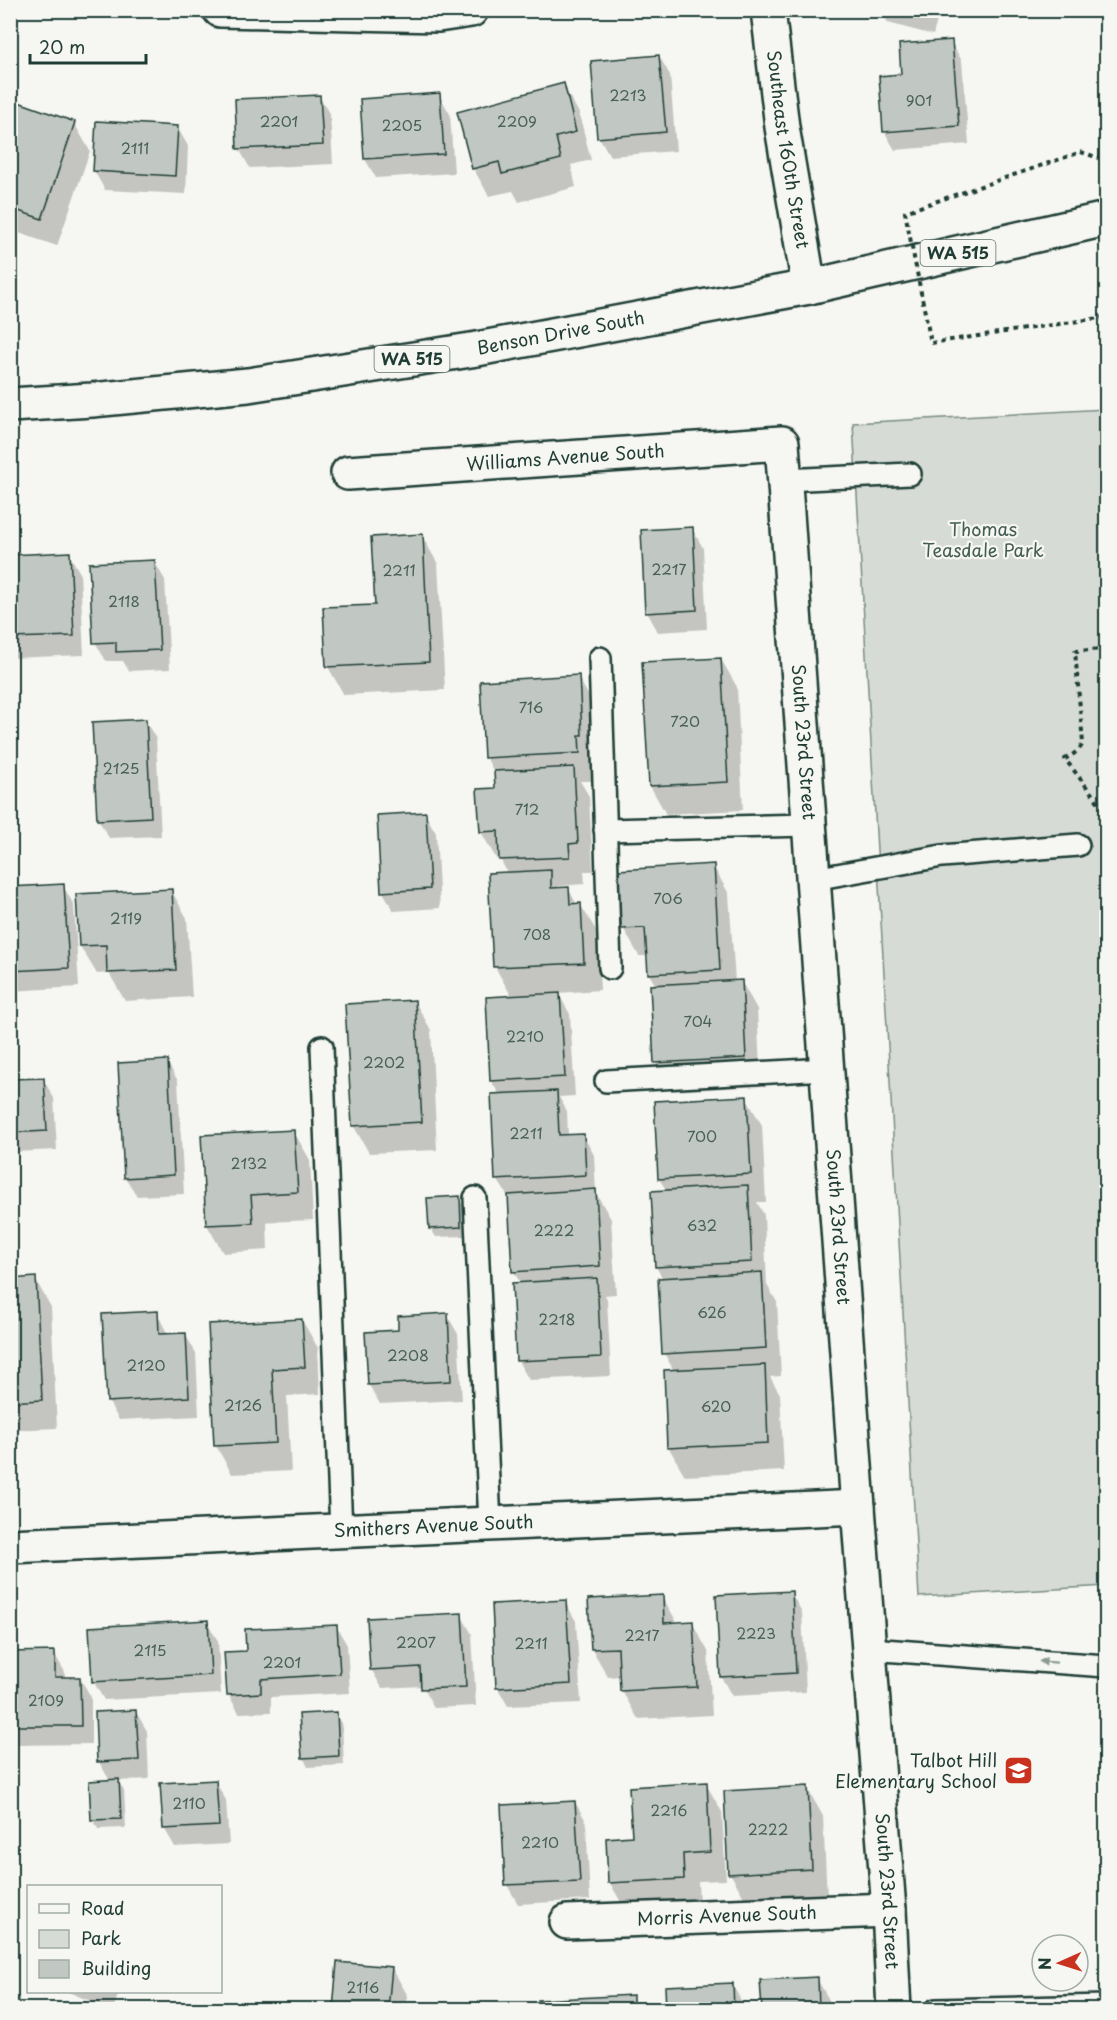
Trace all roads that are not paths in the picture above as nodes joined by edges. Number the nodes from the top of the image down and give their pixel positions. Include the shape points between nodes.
1 (220, 10) edge
2 (471, 10) edge
3 (768, 10) edge
4 (311, 12) edge
5 (1107, 219) edge
6 (809, 287) junction
7 (10, 405) edge
8 (782, 443) joint
9 (348, 473) dead end
10 (910, 474) dead end
11 (785, 480) junction
12 (600, 658) dead end
13 (810, 825) junction
14 (605, 830) junction
15 (1078, 845) dead end
16 (814, 879) junction
17 (610, 968) dead end
18 (322, 1047) dead end
19 (827, 1069) junction
20 (606, 1081) dead end
21 (475, 1198) dead end
22 (858, 1507) junction
23 (490, 1524) junction
24 (341, 1531) junction
25 (10, 1546) edge
26 (869, 1649) junction
27 (1107, 1666) edge
28 (889, 1910) junction
29 (567, 1922) dead end
30 (1107, 2006) edge
31 (894, 2010) edge
32 (936, 2010) edge

1 - 4 street
2 - 4 street via 438,15
3 - 6 street, Southeast 160th Street via 782,127
5 - 6 street, Benson Drive South / WA 515
6 - 7 street, Benson Drive South / WA 515 via 477,349 248,385
8 - 9 street, Williams Avenue South
8 - 11 street, South 23rd Street
10 - 11 lane
11 - 13 street, South 23rd Street
12 - 14 lane
13 - 14 lane
13 - 16 street, South 23rd Street
14 - 17 lane
15 - 16 lane via 942,856
16 - 19 street, South 23rd Street
18 - 24 lane
19 - 20 lane
19 - 22 street, South 23rd Street
21 - 23 lane
22 - 23 street, Smithers Avenue South
22 - 26 street, South 23rd Street
23 - 24 street, Smithers Avenue South
24 - 25 street, Smithers Avenue South
27 -> 26 lane
26 - 28 street, South 23rd Street
28 - 29 street, Morris Avenue South
28 - 31 street, South 23rd Street
30 - 32 lane

